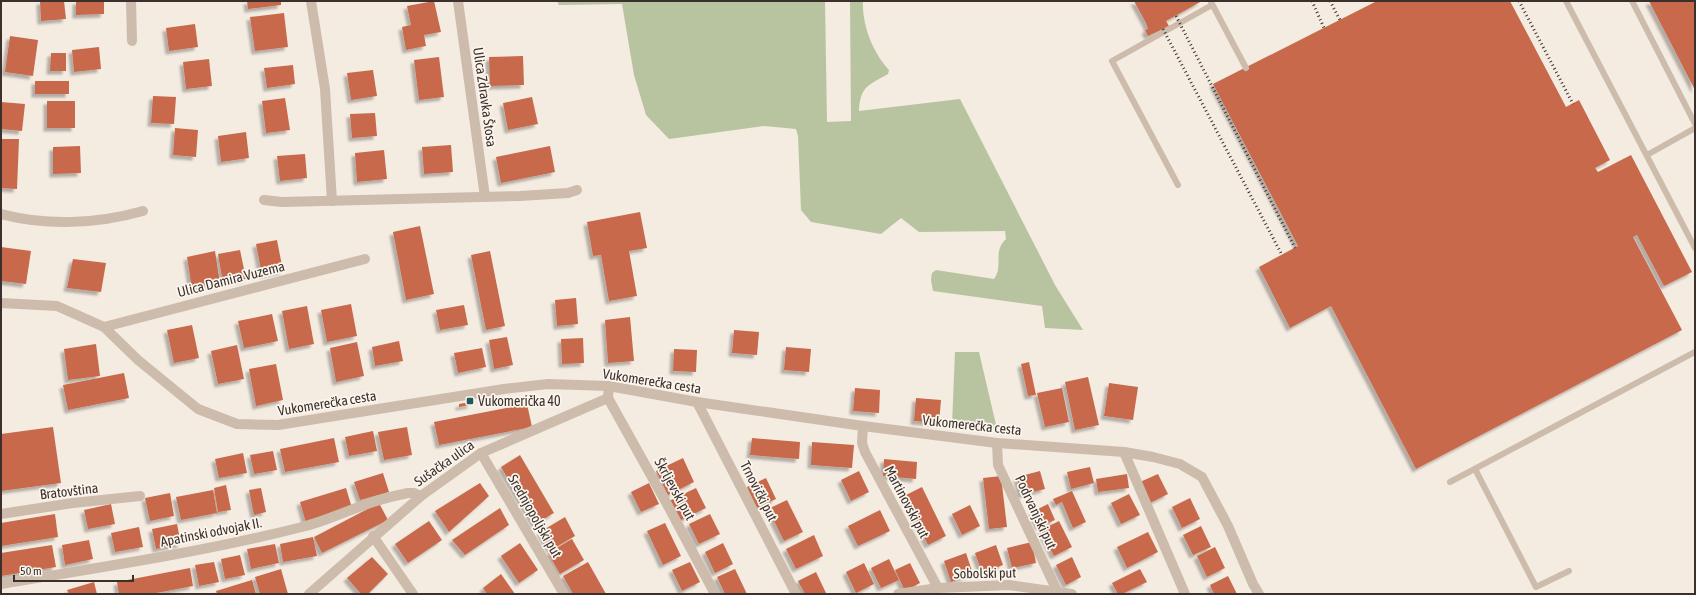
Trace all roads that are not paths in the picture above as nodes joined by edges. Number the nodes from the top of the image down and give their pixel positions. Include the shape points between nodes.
1 (131, 1) edge
2 (310, 1) edge
3 (458, 1) edge
4 (1566, 1) edge
5 (1632, 1) edge
6 (1211, 3) edge
7 (132, 42) dead end
8 (1246, 68) dead end
9 (1695, 124) edge
10 (1695, 128) edge
11 (1647, 155) junction
12 (1178, 185) dead end
13 (577, 190) dead end
14 (485, 197) junction
15 (264, 200) dead end
16 (332, 201) junction
17 (143, 211) dead end
18 (1, 214) edge
19 (1695, 248) edge
20 (365, 260) dead end
21 (1, 303) edge
22 (104, 327) junction
23 (1695, 352) edge
24 (609, 386) junction
25 (608, 398) junction
26 (697, 402) junction
27 (863, 426) junction
28 (997, 443) junction
29 (1124, 452) junction
30 (481, 453) junction
31 (1475, 469) junction
32 (1450, 482) dead end
33 (140, 496) dead end
34 (421, 496) junction
35 (1, 514) edge
36 (373, 536) junction
37 (1569, 570) dead end
38 (1, 584) edge
39 (938, 588) junction
40 (962, 590) edge
41 (1057, 591) junction
42 (309, 594) edge
43 (413, 594) edge
44 (564, 594) edge
45 (715, 594) edge
46 (796, 594) edge
47 (898, 594) edge
48 (1072, 594) edge
49 (1185, 594) edge
50 (1259, 594) edge

1 - 7 street
2 - 16 street via 325,89
3 - 14 street, Ulica Zdravka Štosa
4 - 11 lane
5 - 9 lane
6 - 8 lane
6 - 12 lane via 1112,61
10 - 11 lane
11 - 19 lane
13 - 14 street via 568,193
14 - 16 street
15 - 16 street
17 - 18 street via 79,223
20 - 22 street, Ulica Damira Vuzema
21 - 22 street, Vukomerečka cesta via 57,306
22 - 24 street, Vukomerečka cesta via 138,360 198,409 237,424 278,425 541,385
23 - 31 lane
24 - 25 street
24 - 26 street, Vukomerečka cesta
25 - 30 street, Sušačka ulica
25 - 45 street, Škrljevski put
26 - 27 street, Vukomerečka cesta
26 - 46 street, Trnovički put
27 - 28 street, Vukomerečka cesta
27 - 39 street, Martinovski put via 862,443 865,452
28 - 29 street, Vukomerečka cesta
28 - 41 street, Podrvanjski put via 998,465
29 - 49 street
29 - 50 street, Vukomerečka cesta via 1180,464 1202,477
30 - 34 street, Sušačka ulica
30 - 44 street, Srednjopoljski put
31 - 32 lane
31 - 37 lane via 1536,587
33 - 35 street, Bratovština
34 - 36 street, Sušačka ulica
34 - 38 street, Apatinski odvojak II. via 414,493 398,495 309,526 231,543
36 - 42 street, Sušačka ulica
36 - 43 street
39 - 40 street, Sobolski put
39 - 47 street, Sobolski put
40 - 41 street, Sobolski put via 1009,585
41 - 48 street, Sobolski put

